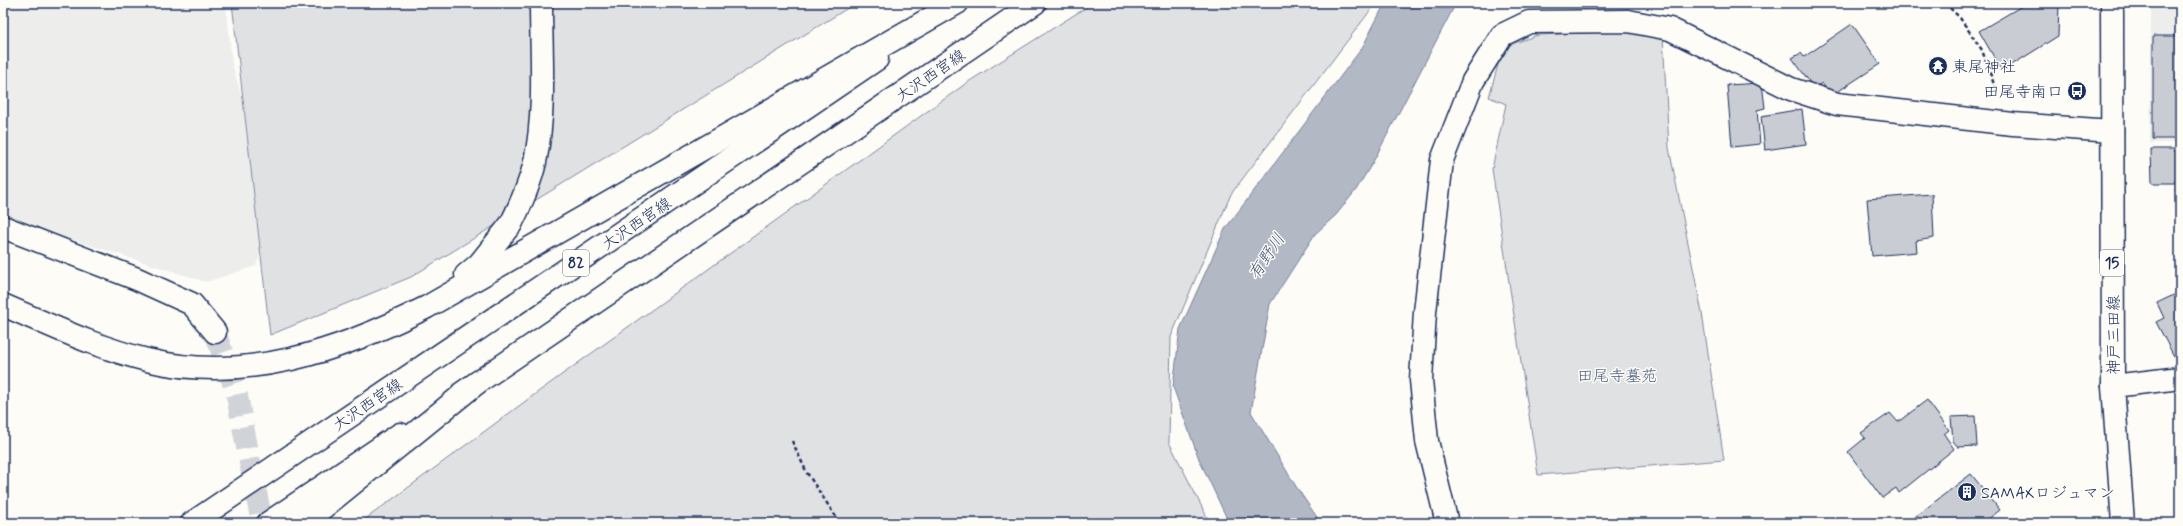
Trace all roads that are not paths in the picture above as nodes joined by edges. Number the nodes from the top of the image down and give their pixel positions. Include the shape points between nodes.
1 (541, 3) edge
2 (958, 3) edge
3 (1035, 3) edge
4 (2112, 3) edge
5 (2112, 131) junction
6 (3, 228) edge
7 (3, 305) edge
8 (426, 307) junction
9 (216, 332) tunnel mouth
10 (2180, 378) edge
11 (478, 382) junction
12 (2113, 386) junction
13 (192, 523) edge
14 (268, 523) edge
15 (304, 523) edge
16 (1447, 523) edge
17 (2123, 523) edge

1 - 8 main road via 540,126 535,162 524,197 511,224 479,264
2 - 8 main road
2 - 13 main road, 大沢西宮線 / 82
3 - 11 main road, 大沢西宮線
4 - 5 main road, 神戸三田線 / 15
5 - 12 main road, 神戸三田線 / 15
5 - 16 main road via 2013,124 1837,104 1791,89 1670,29 1628,21 1530,22 1502,35 1473,81 1442,160 1425,312 1421,380 1427,441
6 - 9 main road via 137,279 192,304
7 - 8 main road via 100,346 148,360 192,367 242,367 286,361 382,330
10 - 12 main road
11 - 14 main road, 大沢西宮線
11 - 15 main road
12 - 17 main road, 神戸三田線 / 15

